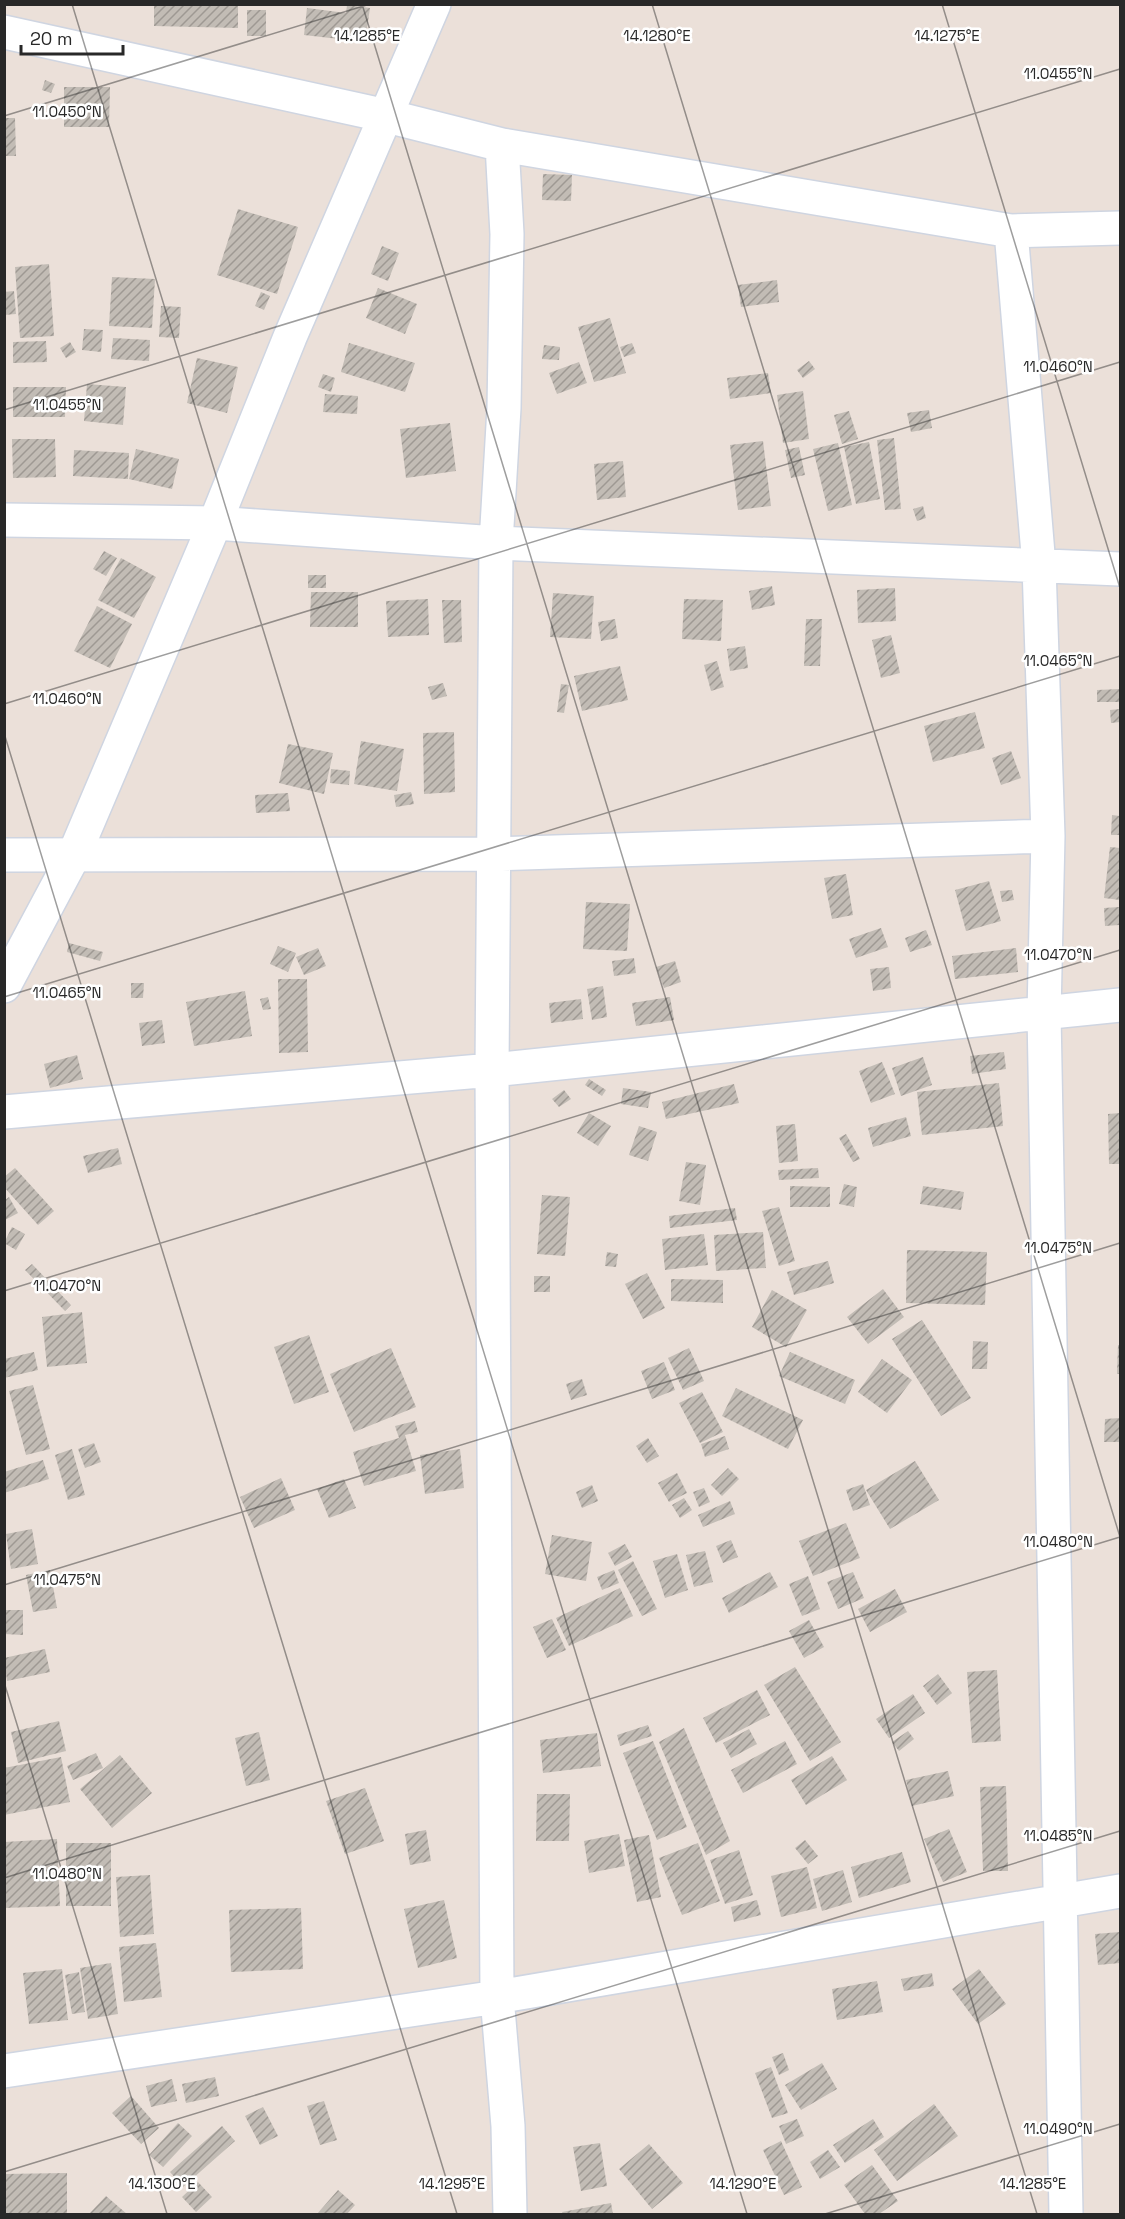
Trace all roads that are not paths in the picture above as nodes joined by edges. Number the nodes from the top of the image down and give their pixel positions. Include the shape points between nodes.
1 (434, 4) edge
2 (4, 32) edge
3 (387, 116) junction
4 (502, 145) junction
5 (1120, 228) edge
6 (1011, 231) junction
7 (4, 520) edge
8 (215, 523) junction
9 (496, 543) junction
10 (1039, 566) junction
11 (1120, 569) edge
12 (1048, 836) junction
13 (494, 854) junction
14 (4, 855) edge
15 (74, 855) junction
16 (4, 986) edge
17 (1120, 1005) edge
18 (1044, 1013) junction
19 (492, 1070) junction
20 (4, 1112) edge
21 (1120, 1891) edge
22 (1060, 1899) junction
23 (496, 1997) junction
24 (4, 2071) edge
25 (510, 2214) edge
26 (1065, 2214) edge

1 - 3 street
2 - 3 street
3 - 4 street
3 - 8 street via 290,337
4 - 6 street
4 - 9 street via 507,245 504,408
5 - 6 street
6 - 10 street
7 - 8 street
8 - 9 street
8 - 15 street
9 - 10 street
9 - 13 street
10 - 11 street
10 - 12 street
12 - 13 street
12 - 18 street
13 - 15 street
13 - 19 street
14 - 15 street
15 - 16 street
17 - 18 street
18 - 19 street
18 - 22 street
19 - 20 street
19 - 23 street
21 - 22 street
22 - 23 street
22 - 26 street
23 - 24 street
23 - 25 street via 508,2126

